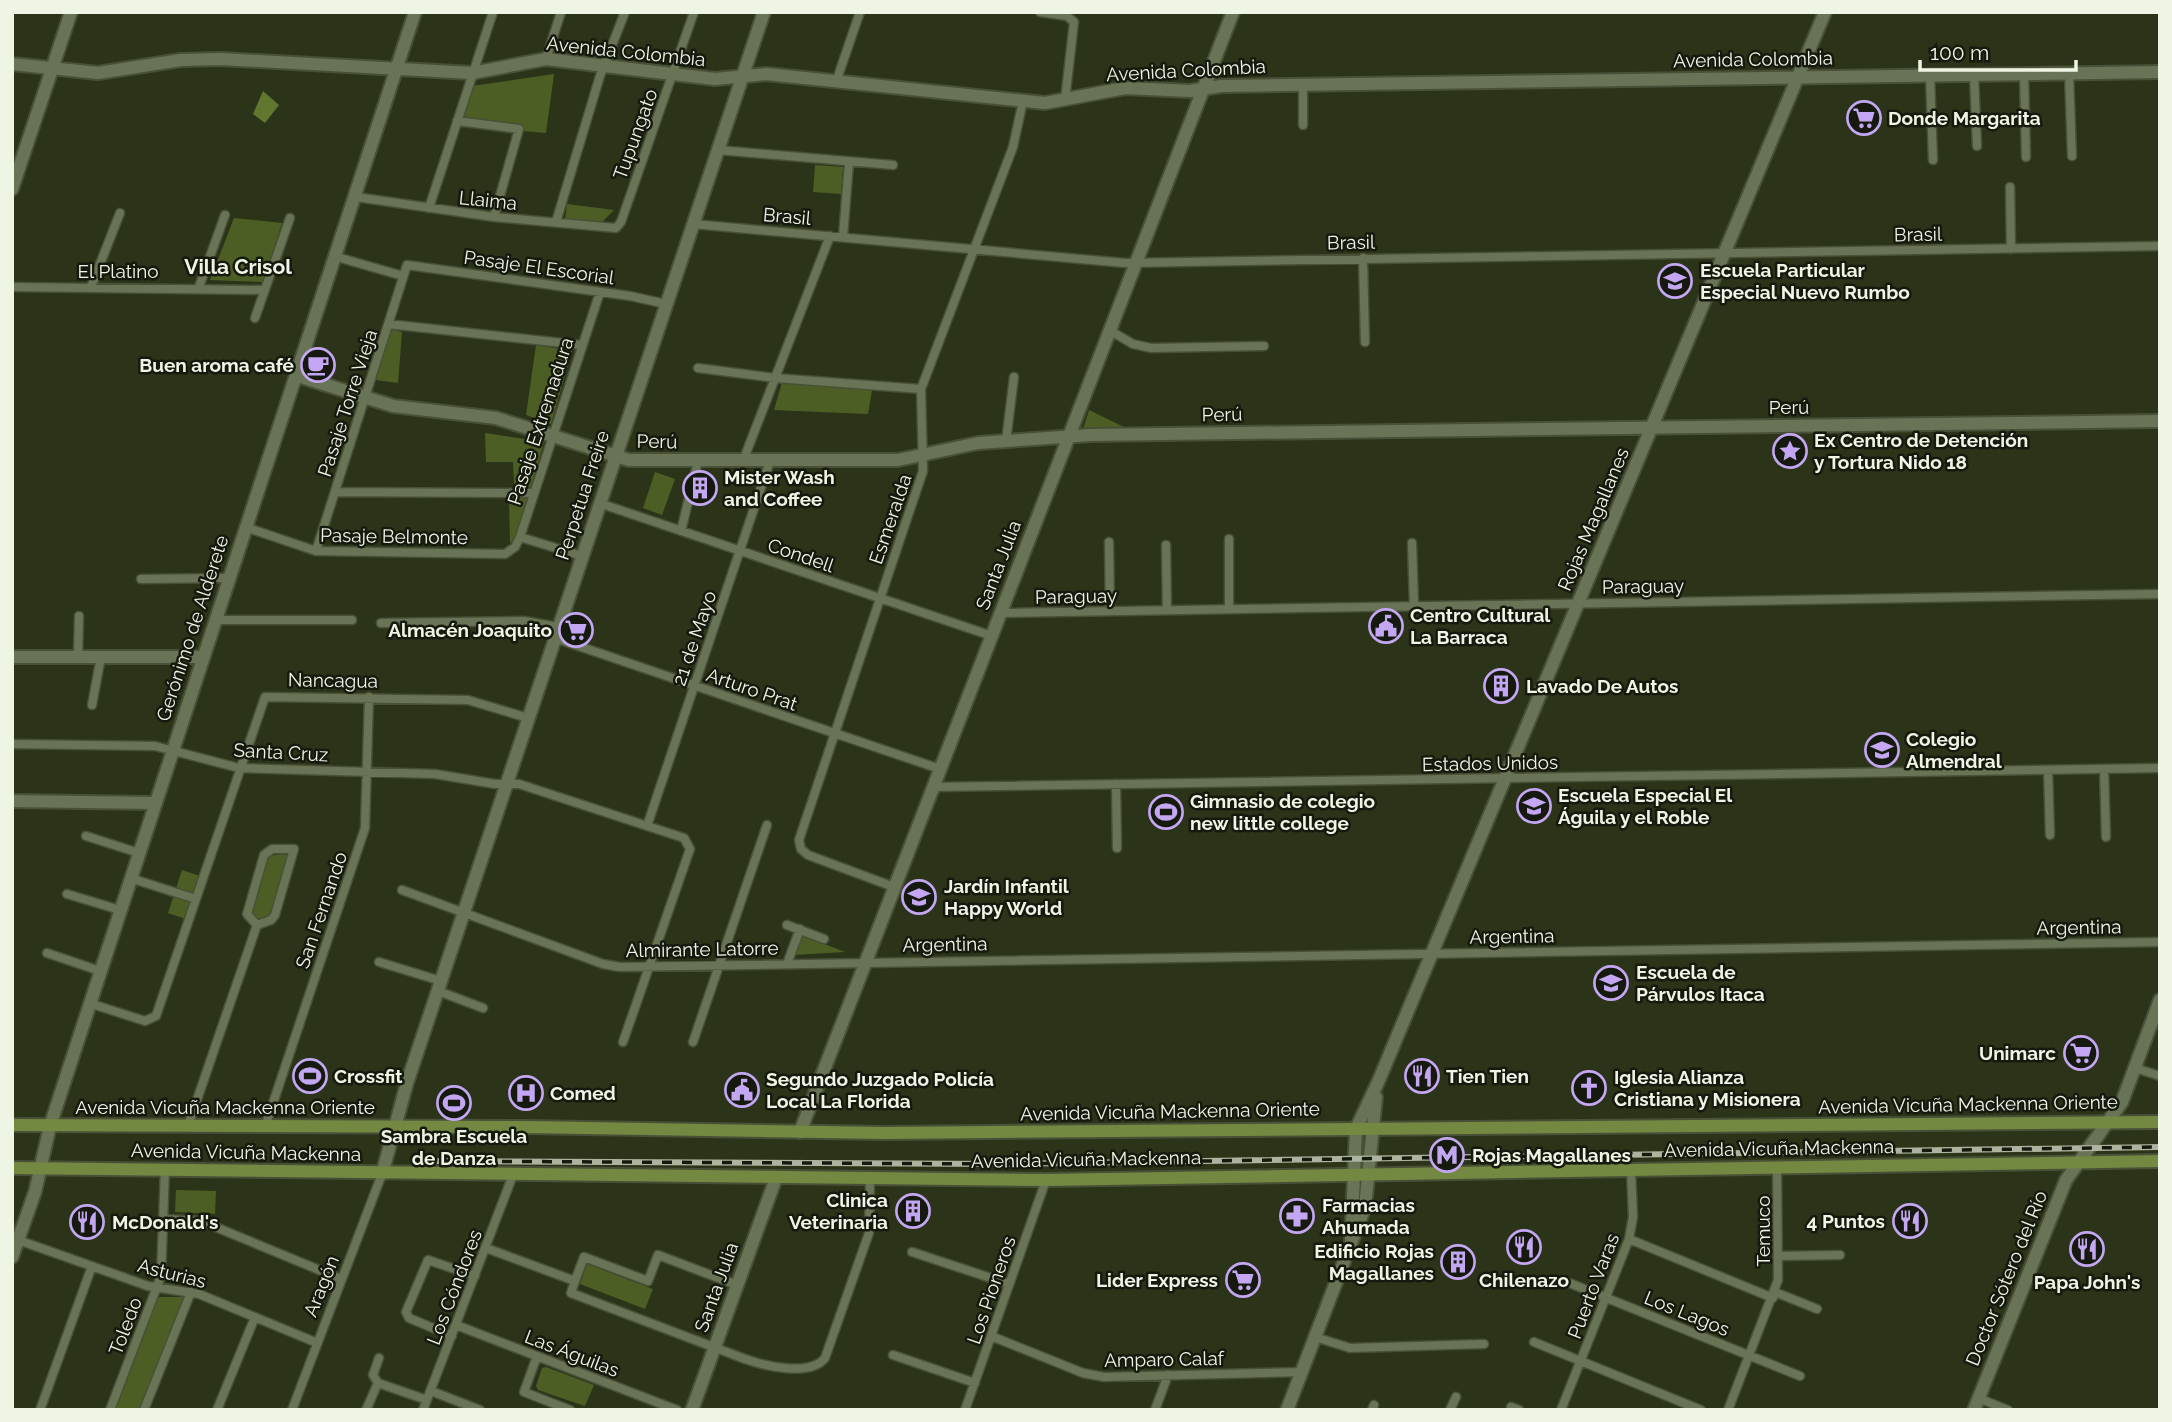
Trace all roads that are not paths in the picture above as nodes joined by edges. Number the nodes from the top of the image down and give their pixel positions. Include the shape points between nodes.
1 (71, 12) edge
2 (415, 12) edge
3 (493, 12) edge
4 (561, 12) edge
5 (625, 12) edge
6 (694, 12) edge
7 (764, 12) edge
8 (860, 12) edge
9 (1040, 12) edge
10 (1233, 12) edge
11 (1825, 12) edge
12 (546, 59) junction
13 (12, 64) edge
14 (606, 66) junction
15 (397, 67) junction
16 (51, 71) junction
17 (2160, 72) edge
18 (472, 73) junction
19 (674, 74) junction
20 (2069, 74) junction
21 (1975, 75) junction
22 (2024, 75) junction
23 (1930, 76) junction
24 (742, 77) junction
25 (1797, 78) junction
26 (836, 82) junction
27 (1303, 85) junction
28 (1202, 89) junction
29 (1023, 101) junction
30 (1065, 101) junction
31 (457, 121) junction
32 (1303, 125) dead end
33 (1977, 146) dead end
34 (718, 150) junction
35 (2072, 156) dead end
36 (2026, 157) dead end
37 (1933, 160) dead end
38 (849, 162) junction
39 (893, 165) dead end
40 (2010, 187) dead end
41 (12, 189) edge
42 (356, 197) junction
43 (429, 208) junction
44 (120, 213) dead end
45 (225, 215) dead end
46 (494, 217) junction
47 (290, 218) dead end
48 (556, 222) junction
49 (693, 224) junction
50 (618, 227) joint
51 (830, 236) junction
52 (843, 237) junction
53 (2160, 246) edge
54 (2011, 248) junction
55 (974, 250) junction
56 (1725, 253) junction
57 (337, 257) junction
58 (1363, 258) junction
59 (1136, 262) junction
60 (407, 265) joint
61 (403, 276) junction
62 (12, 287) edge
63 (91, 287) junction
64 (199, 287) junction
65 (265, 290) junction
66 (600, 292) junction
67 (666, 304) junction
68 (255, 318) dead end
69 (388, 324) junction
70 (1109, 330) junction
71 (1365, 342) dead end
72 (581, 345) junction
73 (1264, 345) dead end
74 (698, 368) dead end
75 (298, 376) junction
76 (1014, 377) dead end
77 (775, 378) junction
78 (921, 389) junction
79 (365, 397) junction
80 (2160, 421) edge
81 (1652, 427) junction
82 (552, 436) junction
83 (1068, 437) junction
84 (1006, 440) junction
85 (925, 454) junction
86 (615, 457) junction
87 (698, 461) junction
88 (743, 461) junction
89 (770, 461) junction
90 (335, 492) junction
91 (534, 493) junction
92 (599, 503) junction
93 (245, 527) junction
94 (681, 531) junction
95 (520, 537) junction
96 (1229, 540) dead end
97 (1109, 542) dead end
98 (1412, 543) dead end
99 (1166, 545) dead end
100 (316, 551) junction
101 (740, 551) junction
102 (505, 554) joint
103 (582, 556) junction
104 (229, 578) junction
105 (141, 579) dead end
106 (2160, 594) edge
107 (880, 598) junction
108 (1579, 603) junction
109 (1414, 605) junction
110 (1229, 608) junction
111 (1167, 610) junction
112 (1110, 611) junction
113 (1001, 613) junction
114 (79, 616) dead end
115 (215, 620) junction
116 (352, 620) dead end
117 (381, 623) dead end
118 (556, 632) junction
119 (992, 636) junction
120 (12, 657) edge
121 (78, 657) junction
122 (101, 657) junction
123 (203, 657) junction
124 (694, 686) junction
125 (369, 697) junction
126 (92, 705) dead end
127 (528, 718) junction
128 (835, 734) junction
129 (12, 744) edge
130 (173, 749) junction
131 (239, 768) junction
132 (2160, 768) edge
133 (940, 769) junction
134 (2104, 769) junction
135 (2048, 770) junction
136 (368, 772) junction
137 (1506, 778) junction
138 (507, 783) junction
139 (1116, 784) junction
140 (933, 787) junction
141 (12, 801) edge
142 (155, 803) junction
143 (767, 825) dead end
144 (647, 826) junction
145 (2049, 835) dead end
146 (86, 836) dead end
147 (2106, 837) dead end
148 (1117, 848) dead end
149 (139, 853) junction
150 (130, 878) junction
151 (894, 887) junction
152 (402, 890) dead end
153 (67, 894) dead end
154 (196, 899) junction
155 (120, 910) junction
156 (464, 913) junction
157 (257, 925) junction
158 (787, 925) dead end
159 (800, 929) junction
160 (824, 939) dead end
161 (2160, 942) edge
162 (47, 953) dead end
163 (1432, 953) junction
164 (865, 961) junction
165 (379, 962) dead end
166 (787, 964) junction
167 (720, 965) junction
168 (650, 967) junction
169 (100, 971) junction
170 (440, 986) junction
171 (2160, 1000) edge
172 (89, 1003) junction
173 (483, 1007) dead end
174 (623, 1042) dead end
175 (693, 1042) dead end
176 (2135, 1068) junction
177 (2160, 1076) edge
178 (1379, 1080) junction
179 (2110, 1122) junction
180 (2160, 1122) edge
181 (12, 1125) edge
182 (50, 1125) junction
183 (188, 1126) junction
184 (395, 1126) junction
185 (265, 1127) junction
186 (1356, 1129) junction
187 (1370, 1129) junction
188 (800, 1132) junction
189 (2160, 1161) edge
190 (2077, 1163) junction
191 (12, 1168) edge
192 (40, 1168) junction
193 (1777, 1168) junction
194 (165, 1169) junction
195 (1632, 1170) junction
196 (382, 1174) junction
197 (1362, 1174) junction
198 (513, 1175) junction
199 (776, 1178) junction
200 (870, 1179) junction
201 (1046, 1180) junction
202 (163, 1219) junction
203 (1629, 1239) junction
204 (18, 1240) junction
205 (486, 1248) junction
206 (912, 1252) dead end
207 (1840, 1255) dead end
208 (1780, 1256) junction
209 (12, 1257) edge
210 (92, 1266) junction
211 (475, 1276) junction
212 (341, 1279) junction
213 (1562, 1280) dead end
214 (575, 1281) junction
215 (1009, 1284) junction
216 (737, 1285) junction
217 (156, 1289) junction
218 (191, 1292) junction
219 (1774, 1295) junction
220 (1606, 1298) junction
221 (1817, 1309) dead end
222 (255, 1317) junction
223 (456, 1325) junction
224 (452, 1336) junction
225 (991, 1336) junction
226 (1315, 1336) junction
227 (315, 1342) junction
228 (1534, 1342) dead end
229 (1484, 1344) dead end
230 (715, 1348) junction
231 (893, 1355) dead end
232 (537, 1356) junction
233 (1750, 1356) junction
234 (379, 1358) dead end
235 (1581, 1361) junction
236 (1302, 1372) junction
237 (1168, 1375) junction
238 (1800, 1376) dead end
239 (378, 1383) junction
240 (975, 1383) junction
241 (431, 1391) junction
242 (1455, 1397) dead end
243 (427, 1400) junction
244 (1976, 1404) edge
245 (40, 1410) edge
246 (110, 1410) edge
247 (144, 1410) edge
248 (217, 1410) edge
249 (292, 1410) edge
250 (366, 1410) edge
251 (424, 1410) edge
252 (480, 1410) edge
253 (570, 1410) edge
254 (677, 1410) edge
255 (692, 1410) edge
256 (965, 1410) edge
257 (1155, 1410) edge
258 (1287, 1410) edge
259 (1450, 1410) edge
260 (1561, 1410) edge
261 (1701, 1410) edge
262 (1728, 1410) edge
263 (2008, 1410) edge

1 - 16 main road
2 - 15 main road, Gerónimo de Alderete
3 - 18 street
4 - 12 street
5 - 14 street
6 - 19 street, Tupungato
7 - 24 main road, Perpetua Freire
8 - 26 street
9 - 30 street via 1070,17 1074,24
10 - 28 main road, Santa Julia
11 - 25 main road, Rojas Magallanes
12 - 14 main road, Avenida Colombia
12 - 18 main road, Avenida Colombia
13 - 16 main road, Avenida Colombia
14 - 19 main road, Avenida Colombia
14 - 48 street
15 - 16 main road, Avenida Colombia via 206,59 112,73
15 - 18 main road, Avenida Colombia
15 - 42 main road, Gerónimo de Alderete
16 - 41 main road
17 - 20 main road, Avenida Colombia
18 - 31 street
19 - 24 main road, Avenida Colombia
19 - 50 street, Tupungato
20 - 22 main road, Avenida Colombia
20 - 35 street
21 - 22 main road, Avenida Colombia
21 - 23 main road, Avenida Colombia
21 - 33 street
22 - 36 street
23 - 25 main road, Avenida Colombia
23 - 37 street
24 - 26 main road, Avenida Colombia via 766,74
24 - 34 main road, Perpetua Freire
25 - 27 main road, Avenida Colombia
25 - 56 main road, Rojas Magallanes
26 - 29 main road, Avenida Colombia
27 - 28 main road, Avenida Colombia
27 - 32 street
28 - 30 main road, Avenida Colombia via 1125,88
28 - 59 main road, Santa Julia
29 - 30 main road, Avenida Colombia
29 - 55 street, Esmeralda via 1013,148
31 - 43 street
31 - 46 street via 519,129
34 - 38 street
34 - 49 main road, Perpetua Freire
38 - 39 street
38 - 52 street
40 - 54 street
42 - 43 street, Llaima
42 - 57 main road, Gerónimo de Alderete
43 - 46 street, Llaima
44 - 63 street
45 - 64 street
46 - 48 street, Llaima
47 - 65 street
48 - 50 street, Llaima
49 - 51 street, Brasil
49 - 67 main road, Perpetua Freire
51 - 52 street, Brasil
51 - 77 street
52 - 55 street, Brasil
53 - 54 street, Brasil
54 - 56 street, Brasil
55 - 59 street, Brasil
55 - 78 street, Esmeralda
56 - 58 street, Brasil
56 - 81 main road, Rojas Magallanes
57 - 61 street
57 - 75 main road, Gerónimo de Alderete
58 - 59 street, Brasil
58 - 71 street
59 - 70 main road, Santa Julia
60 - 61 street, Pasaje Torre Vieja
60 - 66 street, Pasaje El Escorial
61 - 69 street, Pasaje Torre Vieja
62 - 63 street, El Platino
63 - 64 street, El Platino
64 - 65 street, El Platino
65 - 68 street
66 - 67 street, Pasaje El Escorial
66 - 72 street, Pasaje Extremadura
67 - 86 main road, Perpetua Freire
69 - 72 street
69 - 79 street, Pasaje Torre Vieja
70 - 73 street via 1151,348
70 - 83 main road, Santa Julia
72 - 82 street, Pasaje Extremadura
74 - 77 street
75 - 79 main road, Perú
75 - 93 main road, Gerónimo de Alderete
76 - 84 street
77 - 78 street
77 - 88 street
78 - 85 street, Esmeralda
79 - 82 main road, Perú via 411,409 489,416
79 - 90 street, Pasaje Torre Vieja
80 - 81 main road, Perú
81 - 83 main road, Perú
81 - 108 main road, Rojas Magallanes
82 - 86 main road, Perú
82 - 91 street, Pasaje Extremadura
83 - 84 main road, Perú
83 - 113 main road, Santa Julia
84 - 85 main road, Perú
85 - 89 main road, Perú via 887,460
85 - 107 street, Esmeralda
86 - 87 main road, Perú
86 - 92 main road, Perpetua Freire
87 - 88 main road, Perú
87 - 94 street
88 - 89 main road, Perú
89 - 101 street, 21 de Mayo
90 - 91 street
90 - 100 street, Pasaje Torre Vieja
91 - 95 street, Pasaje Extremadura
92 - 94 street, Condell
92 - 103 main road, Perpetua Freire
93 - 100 street, Pasaje Belmonte
93 - 104 main road, Gerónimo de Alderete
94 - 101 street, Condell
95 - 102 street, Pasaje Extremadura
95 - 103 street
96 - 110 street
97 - 112 street
98 - 109 street
99 - 111 street
100 - 102 street, Pasaje Belmonte
101 - 107 street, Condell
101 - 124 street, 21 de Mayo
103 - 118 main road, Perpetua Freire
104 - 105 street
104 - 115 main road, Gerónimo de Alderete
106 - 108 street, Paraguay
107 - 119 street, Condell
107 - 128 street, Esmeralda
108 - 109 street, Paraguay
108 - 137 main road, Rojas Magallanes
109 - 110 street, Paraguay
110 - 111 street, Paraguay
111 - 112 street, Paraguay
112 - 113 street, Paraguay
113 - 119 main road, Santa Julia
114 - 121 street
115 - 116 street
115 - 123 main road, Gerónimo de Alderete
117 - 118 street, Arturo Prat via 524,621
118 - 124 street, Arturo Prat
118 - 127 main road, Perpetua Freire
119 - 133 main road, Santa Julia
120 - 121 main road
121 - 122 main road
122 - 123 main road
122 - 126 street
123 - 130 main road, Gerónimo de Alderete
124 - 128 street, Arturo Prat
124 - 144 street, 21 de Mayo
125 - 127 street, Nancagua via 475,701
125 - 131 street, Nancagua via 265,697
125 - 136 street, San Fernando
127 - 138 main road, Perpetua Freire
128 - 133 street, Arturo Prat
128 - 151 street, Esmeralda via 800,836 801,849
129 - 130 street, Santa Cruz
130 - 131 street, Santa Cruz
130 - 142 main road, Gerónimo de Alderete
131 - 136 street, Santa Cruz
131 - 154 street, Nancagua
132 - 134 street, Estados Unidos
133 - 140 main road, Santa Julia
134 - 135 street, Estados Unidos
134 - 147 street
135 - 137 street, Estados Unidos
135 - 145 street
136 - 138 street, Santa Cruz via 445,774
136 - 185 street, San Fernando via 364,833
137 - 139 street, Estados Unidos
137 - 163 main road, Rojas Magallanes
138 - 144 street, Santa Cruz
138 - 156 main road, Perpetua Freire
139 - 140 street, Estados Unidos
139 - 148 street
140 - 151 main road, Santa Julia
141 - 142 main road
142 - 149 main road, Gerónimo de Alderete
143 - 167 street
144 - 168 street, Santa Cruz via 684,838 691,849
146 - 149 street
149 - 150 main road, Gerónimo de Alderete
150 - 154 street
150 - 155 main road, Gerónimo de Alderete
151 - 164 main road, Santa Julia
152 - 156 street, Almirante Latorre
153 - 155 street
154 - 172 street, Nancagua via 155,1019 145,1021
155 - 169 main road, Gerónimo de Alderete
156 - 168 street, Almirante Latorre via 603,964
156 - 170 main road, Perpetua Freire
157 - 157 street via 275,915 294,849 272,849 264,855 247,914
157 - 183 street
158 - 159 street
159 - 160 street
159 - 166 street
161 - 163 street, Argentina
162 - 169 street
163 - 164 street, Argentina
163 - 178 main road, Rojas Magallanes
164 - 166 street, Almirante Latorre
164 - 188 main road, Santa Julia
165 - 170 street
166 - 167 street, Almirante Latorre
167 - 168 street, Almirante Latorre
167 - 175 street
168 - 174 street
169 - 172 main road, Gerónimo de Alderete
170 - 173 street
170 - 184 main road, Perpetua Freire
171 - 176 main road, Doctor Sótero del Río
172 - 182 main road, Gerónimo de Alderete
176 - 177 street
176 - 179 main road, Doctor Sótero del Río
178 - 186 main road, Rojas Magallanes
178 - 187 main road, Rojas Magallanes
179 - 180 main road, Avenida Vicuña Mackenna Oriente
179 - 187 main road, Avenida Vicuña Mackenna Oriente
179 - 190 main road, Doctor Sótero del Río
181 - 182 main road, Avenida Vicuña Mackenna Oriente
182 - 183 main road, Avenida Vicuña Mackenna Oriente
182 - 192 main road, Gerónimo de Alderete
183 - 185 main road, Avenida Vicuña Mackenna Oriente
184 - 185 main road, Avenida Vicuña Mackenna Oriente
184 - 188 main road, Avenida Vicuña Mackenna Oriente
184 - 196 main road, Perpetua Freire
186 - 187 main road, Avenida Vicuña Mackenna Oriente
186 - 188 main road, Avenida Vicuña Mackenna Oriente
186 - 197 main road, Rojas Magallanes
187 - 197 main road, Rojas Magallanes
189 - 190 main road, Avenida Vicuña Mackenna
190 - 193 main road, Avenida Vicuña Mackenna
190 - 244 main road, Doctor Sótero del Río via 2066,1180
191 - 192 main road, Avenida Vicuña Mackenna
192 - 194 main road, Avenida Vicuña Mackenna
192 - 204 main road, Gerónimo de Alderete
193 - 195 main road, Avenida Vicuña Mackenna
193 - 208 street, Temuco
194 - 196 main road, Avenida Vicuña Mackenna
194 - 202 street, Toledo
195 - 197 main road, Avenida Vicuña Mackenna
195 - 203 street, Puerto Varas
196 - 198 main road, Avenida Vicuña Mackenna
196 - 212 street, Aragón
197 - 201 main road, Avenida Vicuña Mackenna
197 - 226 main road, Rojas Magallanes via 1351,1243
198 - 199 main road, Avenida Vicuña Mackenna
198 - 205 street, Los Cóndores
199 - 200 main road, Avenida Vicuña Mackenna
199 - 216 main road, Santa Julia
200 - 201 main road, Avenida Vicuña Mackenna
200 - 230 street via 869,1233 823,1361 814,1366 771,1366
201 - 215 street, Los Pioneros
202 - 212 street via 201,1221
202 - 217 street, Toledo via 161,1276
203 - 219 street
203 - 220 street, Puerto Varas
204 - 209 main road, Gerónimo de Alderete
204 - 210 street, Asturias
205 - 211 street, Los Cóndores
205 - 214 street
206 - 215 street
207 - 208 street
208 - 219 street, Temuco
210 - 217 street, Asturias
210 - 245 street
211 - 223 street, Los Cóndores
211 - 224 street via 428,1260 406,1312 409,1318
212 - 227 street, Aragón
213 - 220 street, Los Lagos
214 - 216 street via 584,1257 648,1281 658,1255
214 - 230 street via 571,1293
215 - 225 street, Los Pioneros
216 - 230 main road, Santa Julia
217 - 218 street, Asturias
217 - 246 street, Toledo
218 - 222 street, Asturias
218 - 247 street
219 - 221 street
219 - 233 street, Temuco
220 - 233 street, Los Lagos
220 - 235 street, Puerto Varas
222 - 227 street, Asturias
222 - 248 street
223 - 224 street, Los Cóndores
223 - 232 street, Las Águilas
224 - 241 street, Los Cóndores
225 - 237 street, Amparo Calaf via 1095,1376
225 - 240 street, Los Pioneros
226 - 229 street via 1350,1348
226 - 236 main road, Rojas Magallanes
227 - 249 street, Aragón
228 - 235 street
230 - 255 main road, Santa Julia
231 - 240 street
232 - 253 street via 524,1392
232 - 254 street, Las Águilas
233 - 238 street, Los Lagos
233 - 262 street, Temuco
234 - 239 street via 373,1375
235 - 260 street, Puerto Varas
235 - 261 street
236 - 237 street, Amparo Calaf
236 - 258 main road, Rojas Magallanes
237 - 257 street
239 - 243 street
239 - 250 street
240 - 256 street, Los Pioneros
241 - 243 street, Los Cóndores
241 - 252 street
242 - 259 street
243 - 251 street, Los Cóndores
244 - 263 street

